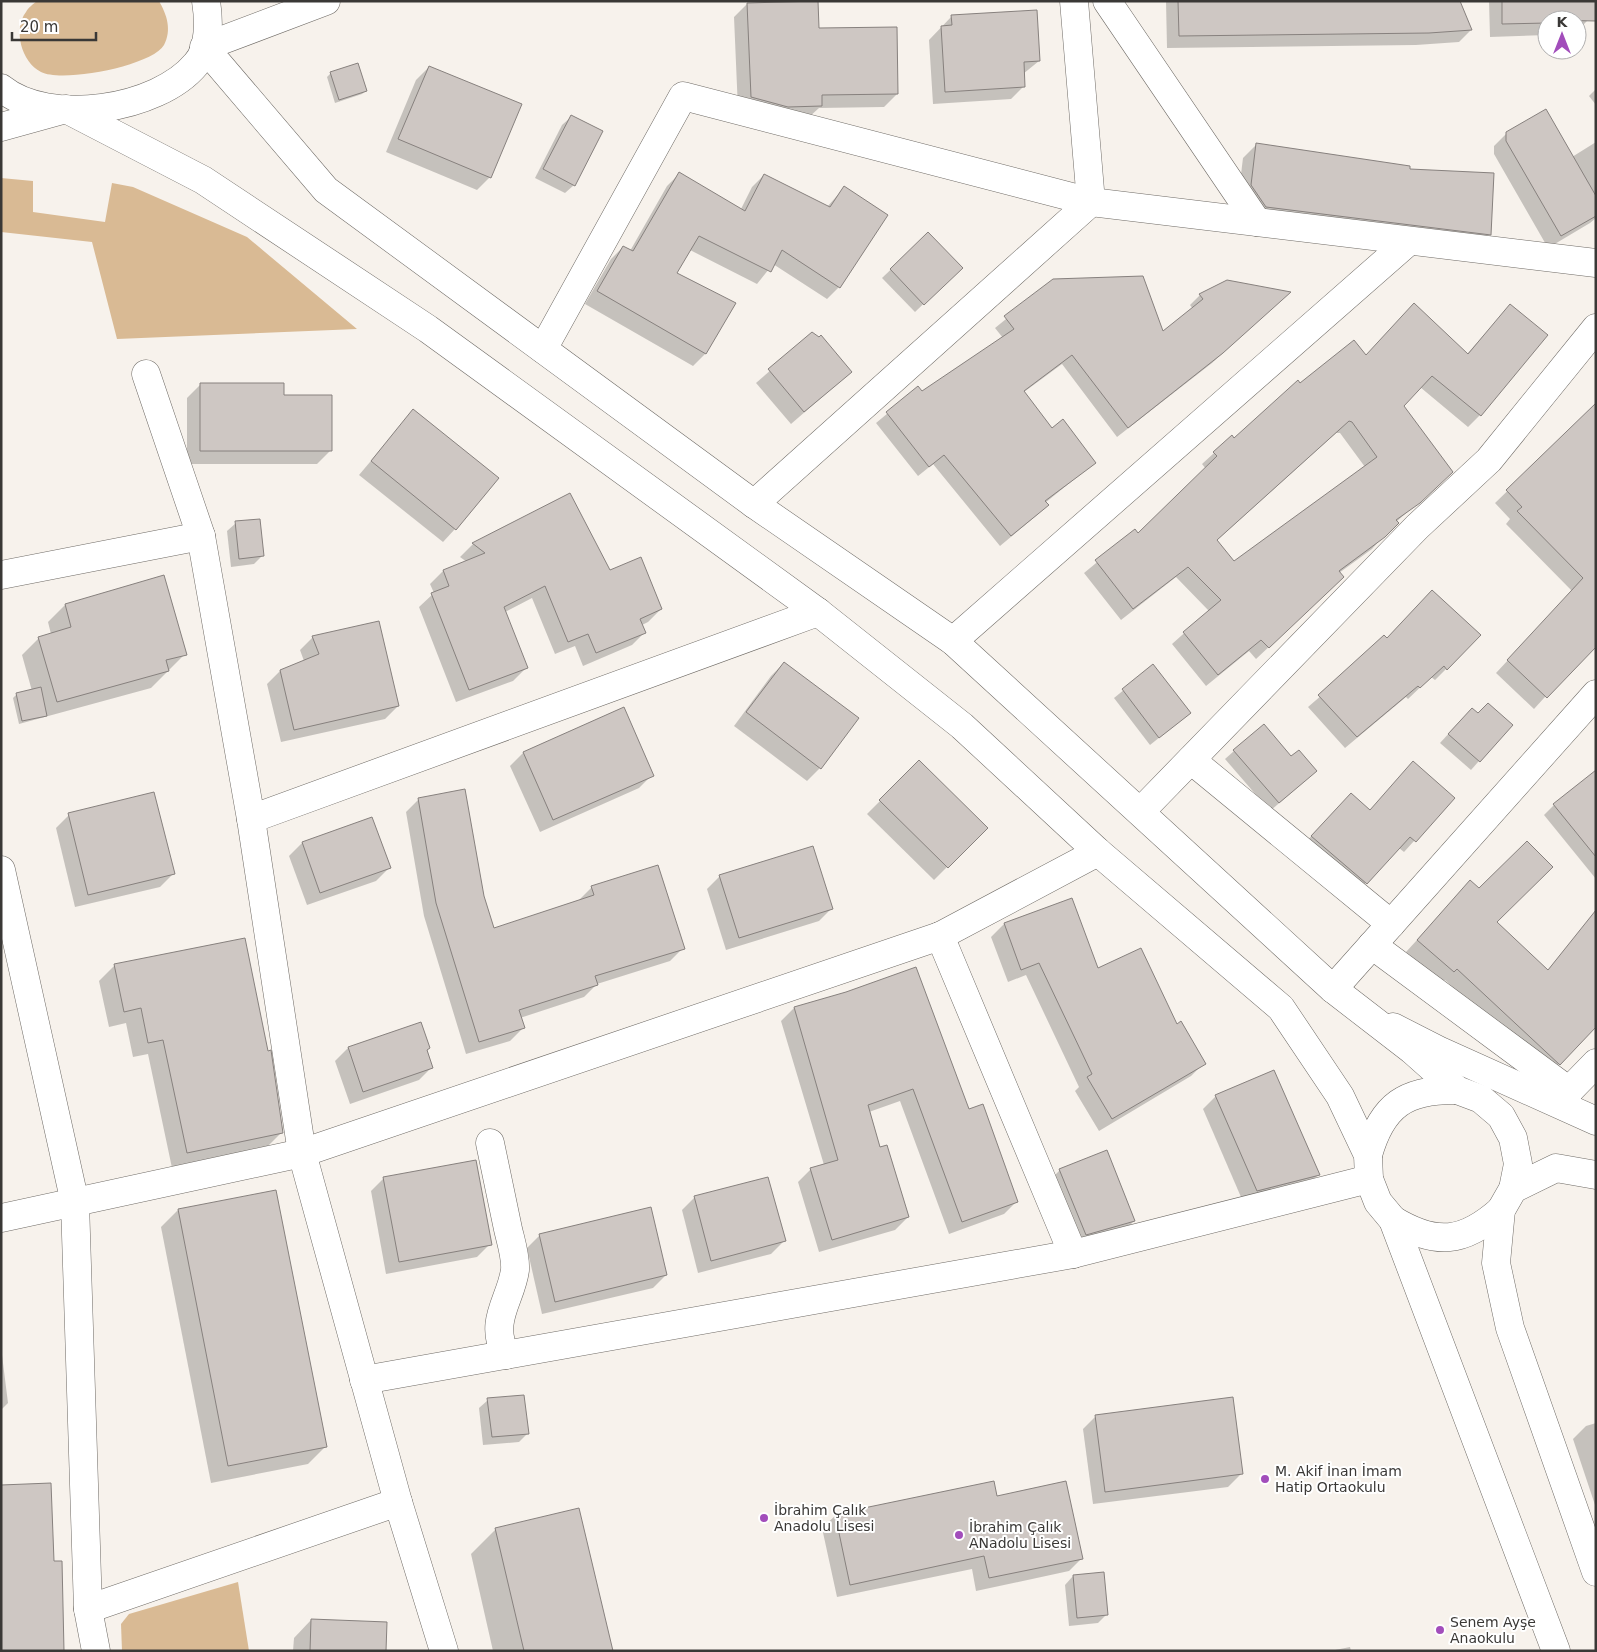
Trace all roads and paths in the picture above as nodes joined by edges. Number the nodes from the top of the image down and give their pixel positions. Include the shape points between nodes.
1 (206, 1) edge
2 (326, 1) edge
3 (1074, 1) edge
4 (1107, 1) edge
5 (204, 47) junction
6 (1, 88) edge
7 (66, 108) junction
8 (1, 127) edge
9 (1090, 202) junction
10 (1257, 222) junction
11 (1409, 241) junction
12 (1596, 263) edge
13 (1596, 328) edge
14 (543, 349) junction
15 (146, 374) dead end
16 (754, 504) junction
17 (201, 536) junction
18 (1, 575) edge
19 (818, 612) junction
20 (953, 641) junction
21 (1596, 694) edge
22 (1191, 760) junction
23 (1141, 811) junction
24 (251, 820) junction
25 (1098, 852) junction
26 (1, 870) edge
27 (1391, 924) junction
28 (940, 936) junction
29 (1372, 946) junction
30 (1333, 989) junction
31 (1357, 1007) junction
32 (1596, 1063) edge
33 (1457, 1090) junction
34 (1564, 1096) junction
35 (1596, 1121) edge
36 (490, 1143) dead end
37 (302, 1153) junction
38 (1368, 1167) junction
39 (1596, 1175) edge
40 (1507, 1200) junction
41 (74, 1203) junction
42 (1, 1218) edge
43 (1393, 1220) junction
44 (1073, 1254) junction
45 (506, 1355) junction
46 (364, 1380) junction
47 (398, 1502) junction
48 (1596, 1572) edge
49 (88, 1609) junction
50 (96, 1651) edge
51 (444, 1651) edge
52 (1556, 1651) edge

1 - 5 street
2 - 5 street
3 - 9 street
4 - 10 street
5 - 7 street via 197,64 175,82 146,98 113,107
5 - 14 street via 326,190
6 - 7 street via 28,102
7 - 8 street
7 - 19 street via 203,180 412,318
9 - 10 street
9 - 14 street via 683,96
9 - 16 street
10 - 11 street
11 - 12 street
11 - 20 street
13 - 22 street via 1489,460 1417,527
14 - 16 street
15 - 17 street
16 - 20 street
17 - 18 street
17 - 24 street
19 - 24 street
19 - 25 street via 962,726
20 - 23 street
21 - 27 street
22 - 23 street
22 - 27 street
23 - 30 street
24 - 37 street
25 - 28 street
25 - 38 street via 1281,1008 1340,1096
26 - 41 street
27 - 29 street
28 - 37 street
28 - 44 street
29 - 30 street
29 - 34 street
30 - 31 street
31 - 33 street
31 - 34 street via 1438,1050
32 - 34 street
33 - 38 street via 1431,1090 1407,1098 1388,1112 1374,1132
33 - 40 street via 1481,1099 1494,1110 1513,1138 1518,1164
34 - 35 street
36 - 45 street via 515,1262 512,1284 500,1321 502,1347
37 - 41 street
37 - 46 street
38 - 43 street via 1378,1202
38 - 44 street
39 - 40 street via 1556,1168
40 - 43 street via 1483,1226 1461,1236 1437,1238 1414,1232
40 - 48 street via 1496,1263 1510,1328
41 - 42 street
41 - 49 street
43 - 52 street
44 - 45 street
45 - 46 street
46 - 47 street
47 - 49 street
47 - 51 street
49 - 50 street

